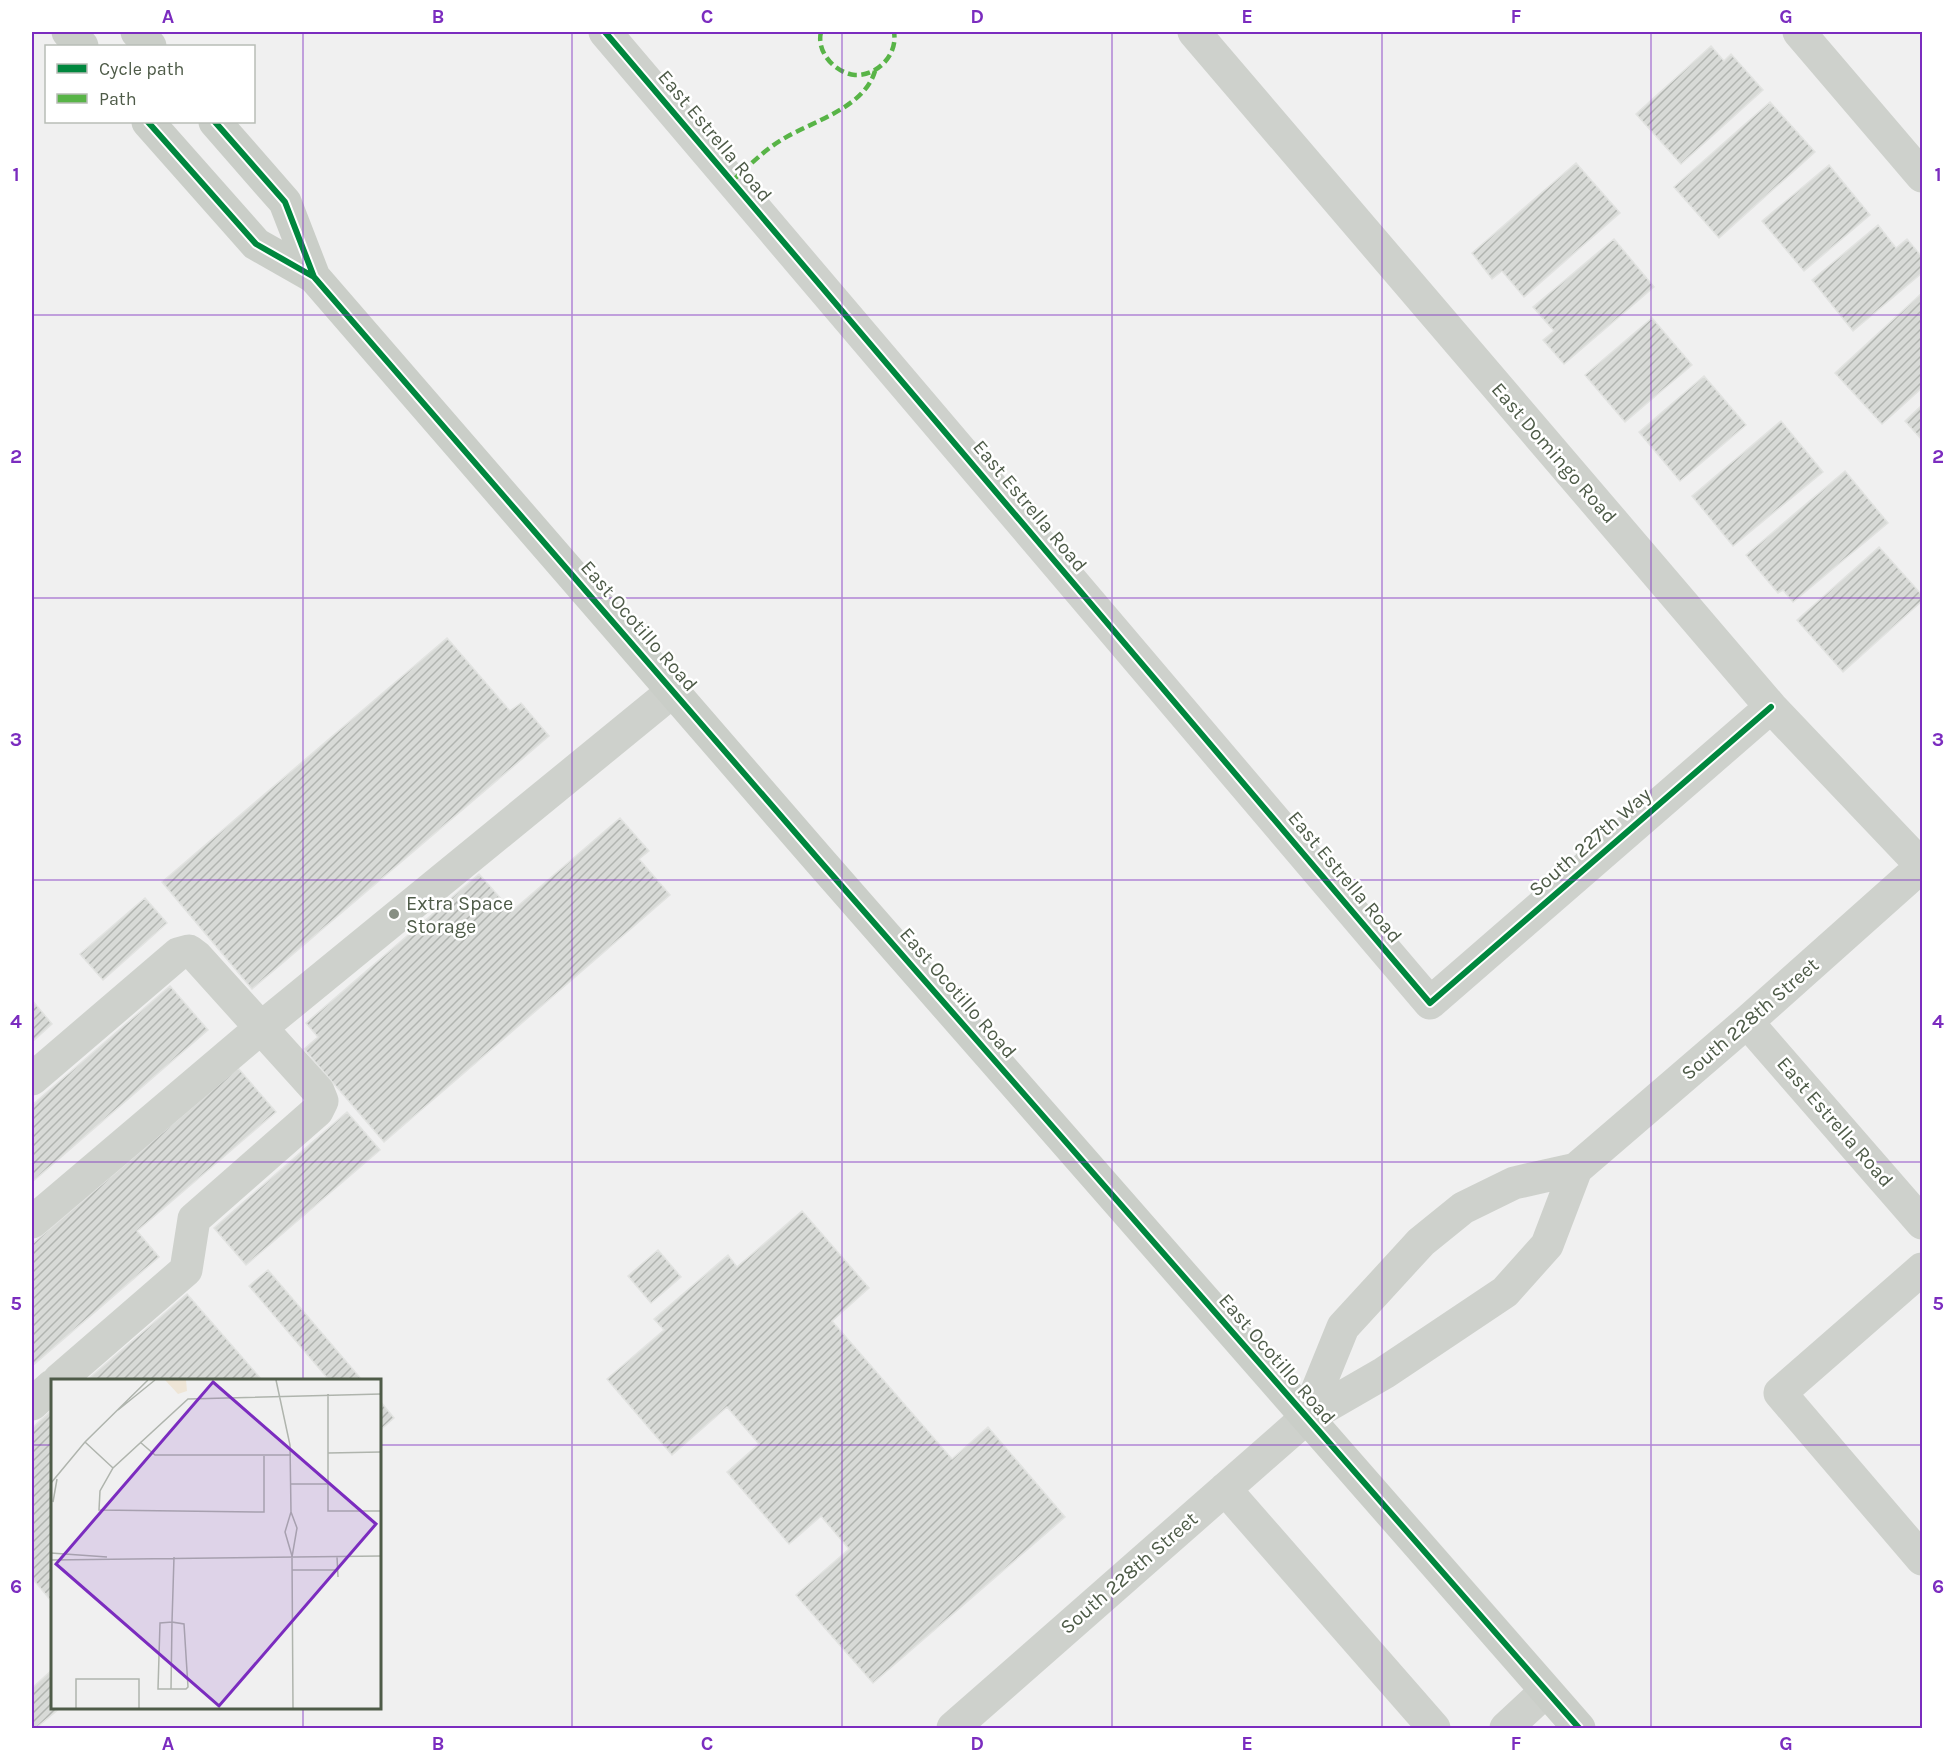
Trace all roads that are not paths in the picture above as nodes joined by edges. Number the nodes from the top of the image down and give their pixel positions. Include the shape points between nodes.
1 (69, 32) edge
2 (137, 32) edge
3 (605, 32) edge
4 (1194, 32) edge
5 (1799, 32) edge
6 (81, 45) edge
7 (149, 45) edge
8 (149, 123) edge
9 (216, 123) edge
10 (1923, 176) edge
11 (314, 277) junction
12 (673, 691) junction
13 (1771, 707) junction
14 (1922, 866) edge
15 (1430, 1003) joint
16 (1748, 1022) junction
17 (262, 1027) junction
18 (32, 1080) edge
19 (1576, 1169) junction
20 (32, 1222) edge
21 (1923, 1223) edge
22 (1923, 1269) edge
23 (60, 1379) edge
24 (51, 1387) edge
25 (32, 1404) edge
26 (1306, 1418) junction
27 (1225, 1489) junction
28 (1923, 1559) edge
29 (1546, 1691) junction
30 (953, 1728) edge
31 (1434, 1728) edge
32 (1506, 1728) edge
33 (1579, 1728) edge

1 - 6 main road
2 - 7 main road
3 - 15 street, East Estrella Road
4 - 13 street, East Domingo Road
5 - 10 street
8 - 11 main road, East Ocotillo Road via 256,244
9 - 11 main road, East Ocotillo Road via 285,201
11 - 12 main road, East Ocotillo Road
12 - 17 street
12 - 26 main road, East Ocotillo Road
13 - 14 street, East Domingo Road
13 - 15 street, South 227th Way
14 - 16 street, South 228th Street
16 - 19 street, South 228th Street
16 - 21 street, East Estrella Road
17 - 18 street via 189,951 178,954
17 - 20 street
17 - 23 street via 318,1091 322,1101 317,1111 194,1219 186,1270
19 - 26 street, South 228th Street via 1548,1245 1505,1292 1384,1373
19 - 26 street, South 228th Street via 1514,1183 1464,1208 1421,1242 1343,1327
22 - 28 street via 1780,1394
24 - 25 street
26 - 27 street, South 228th Street
26 - 29 main road, East Ocotillo Road
27 - 30 street, South 228th Street
27 - 31 street
29 - 32 street
29 - 33 main road, East Ocotillo Road

